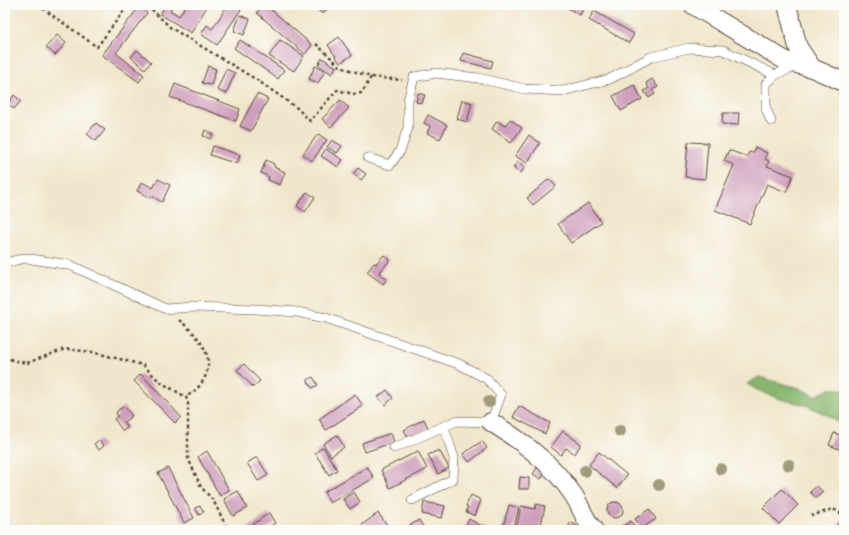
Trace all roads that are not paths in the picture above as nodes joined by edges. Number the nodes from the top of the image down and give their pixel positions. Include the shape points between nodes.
1 (693, 5) edge
2 (787, 5) edge
3 (806, 66) junction
4 (775, 75) junction
5 (844, 82) edge
6 (771, 121) dead end
7 (368, 158) dead end
8 (5, 263) edge
9 (491, 422) junction
10 (444, 428) junction
11 (394, 448) dead end
12 (412, 500) dead end
13 (594, 530) edge

1 - 3 street via 786,61
2 - 3 street
3 - 4 lane
3 - 5 street
4 - 6 lane via 766,84 766,109
4 - 7 lane via 723,50 689,48 651,57 610,79 562,91 525,89 478,78 436,73 414,77 408,100 408,128 400,151 390,165
8 - 9 lane via 25,258 70,264 166,310 192,307 256,309 297,312 326,318 459,364 487,378 501,395
9 - 10 lane via 456,421
9 - 13 street via 519,440 556,472 573,494 586,522
10 - 11 lane
10 - 12 lane via 454,458 453,479

